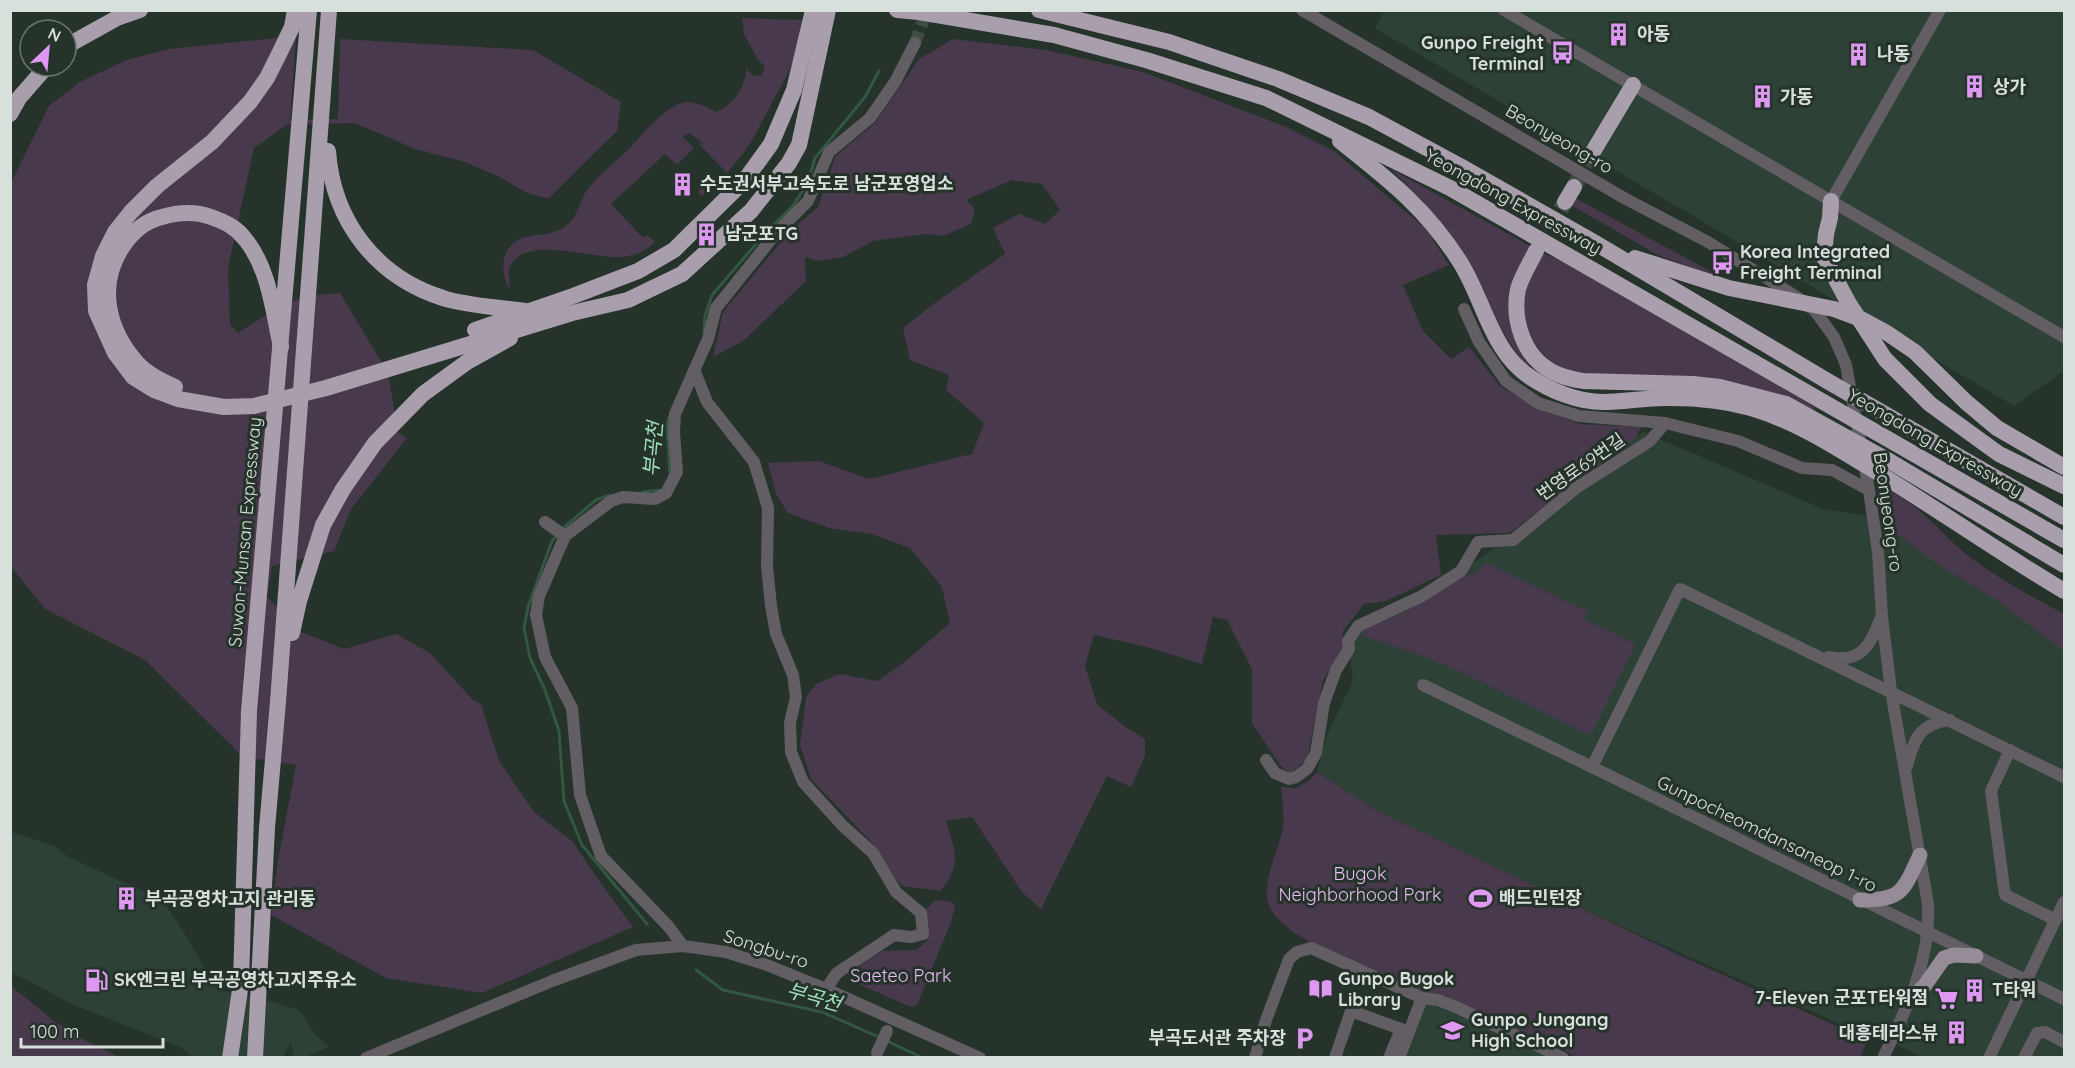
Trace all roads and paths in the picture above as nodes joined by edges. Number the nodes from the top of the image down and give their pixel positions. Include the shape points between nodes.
1 (140, 10) edge
2 (813, 10) edge
3 (828, 10) edge
4 (897, 10) edge
5 (1039, 10) edge
6 (1302, 10) edge
7 (1504, 10) edge
8 (1940, 10) edge
9 (329, 18) edge
10 (301, 19) edge
11 (817, 33) junction
12 (78, 40) edge
13 (915, 44) tunnel mouth
14 (36, 78) edge
15 (1633, 85) junction
16 (324, 91) junction
17 (10, 114) edge
18 (1316, 122) junction
19 (1591, 155) tunnel mouth
20 (1831, 201) junction
21 (1589, 240) junction
22 (1536, 251) tunnel mouth
23 (1464, 309) dead end
24 (532, 318) junction
25 (2064, 337) edge
26 (281, 346) junction
27 (695, 372) junction
28 (254, 401) junction
29 (1665, 423) junction
30 (2064, 468) edge
31 (2064, 486) edge
32 (1869, 490) junction
33 (2064, 518) edge
34 (545, 522) dead end
35 (565, 536) junction
36 (2064, 540) edge
37 (2064, 565) edge
38 (2064, 591) edge
39 (1882, 616) junction
40 (1821, 656) junction
41 (1423, 685) dead end
42 (1891, 691) junction
43 (278, 702) junction
44 (1950, 720) junction
45 (2010, 750) junction
46 (1266, 760) dead end
47 (1592, 767) junction
48 (1905, 773) junction
49 (2064, 777) edge
50 (1920, 855) junction
51 (1860, 900) junction
52 (2064, 902) edge
53 (2056, 920) junction
54 (1928, 933) junction
55 (683, 946) junction
56 (1976, 956) junction
57 (2028, 981) junction
58 (826, 989) junction
59 (1422, 998) junction
60 (1912, 998) junction
61 (2064, 999) edge
62 (887, 1031) dead end
63 (2064, 1042) edge
64 (878, 1053) dead end
65 (230, 1058) edge
66 (255, 1058) edge
67 (366, 1058) edge
68 (980, 1058) edge
69 (1255, 1058) edge
70 (1335, 1058) edge
71 (1389, 1058) edge
72 (1399, 1058) edge
73 (1563, 1058) edge
74 (1883, 1058) edge
75 (1989, 1058) edge
76 (2024, 1058) edge

1 - 12 highway
2 - 11 highway
3 - 11 highway
4 - 18 highway, Yeongdong Expressway via 1066,38 1266,98
5 - 21 highway, Yeongdong Expressway via 1169,42 1278,79 1369,117
6 - 32 street, Beonyeong-ro via 1624,198 1708,242 1815,311 1834,337 1846,366
7 - 15 street
8 - 20 street
9 - 16 highway
10 - 26 highway, Suwon-Munsan Expressway
10 - 28 highway via 250,102 212,142 157,186 115,232 102,256 95,285 96,311 115,353 133,376 178,399 224,408
11 - 24 highway via 771,144 745,180 674,250 638,271
11 - 24 highway via 798,145 783,172 751,211 682,274 628,300
13 - 27 street via 870,118 829,152 808,201 777,232 716,308
14 - 17 highway
15 - 19 highway
15 - 20 street
16 - 24 highway via 329,174 345,218 371,255 414,288 445,299
16 - 43 highway
18 - 36 highway, Yeongdong Expressway via 1450,188 1570,255
18 - 38 highway via 1407,195 1433,223 1461,264 1498,341 1530,377 1580,399 1698,399 1751,408 1784,420 1907,490
20 - 25 street
20 - 31 highway via 1824,257 1885,359 1930,404 1999,454
21 - 30 highway via 1691,277 1834,309 1860,319 1915,352 1997,428
21 - 33 highway, Yeongdong Expressway
22 - 37 highway via 1519,287 1518,326 1532,353 1549,370 1583,381 1720,387 1786,404
23 - 29 street, 번영로69번길 via 1479,342 1506,381 1538,403 1579,416
24 - 28 highway via 325,383
24 - 43 highway via 423,394 375,443 343,489 323,525 299,601
26 - 28 highway via 257,256 229,223 201,213 179,212 153,219 132,232 113,260 107,285 113,324 138,364 181,390
26 - 65 highway, Suwon-Munsan Expressway via 249,711 241,983
27 - 35 street via 675,414 676,472 666,493 655,499 623,497 611,501
27 - 58 street via 707,402 754,462 768,508 771,606 776,634 793,675 796,697 790,723 791,752 803,782 873,854 896,892 921,913 923,934 894,935 837,973
29 - 32 street, 번영로69번길 via 1738,441 1802,468 1832,470
29 - 46 street, 번영로69번길 via 1650,441 1576,488 1513,540 1478,543 1461,571 1422,596 1358,626 1336,670 1324,704 1316,753 1307,769 1289,779 1275,773
32 - 39 street, Beonyeong-ro
34 - 35 street
35 - 55 street via 539,596 536,615 545,657 572,708 580,795 601,856
39 - 40 street via 1873,639 1860,654 1845,659
39 - 42 street, Beonyeong-ro
40 - 42 street
40 - 47 street via 1680,589
41 - 47 street, Gunpocheomdansaneop 1-ro
42 - 44 street
42 - 48 street, Beonyeong-ro
43 - 66 highway
44 - 45 street
44 - 48 street via 1927,726 1921,732 1913,744
45 - 49 street
45 - 53 street via 1991,791 2005,895
47 - 51 street, Gunpocheomdansaneop 1-ro
48 - 50 street, Beonyeong-ro
50 - 51 main road via 1897,895
50 - 54 street, Beonyeong-ro
51 - 54 street, Gunpocheomdansaneop 1-ro
52 - 53 street
53 - 57 street
54 - 56 street, Gunpocheomdansaneop 1-ro
54 - 60 street, Beonyeong-ro
55 - 58 street, Songbu-ro via 726,952
55 - 67 street, Songbu-ro via 636,950
56 - 57 street, Gunpocheomdansaneop 1-ro
56 - 60 main road via 1944,958
57 - 61 street, Gunpocheomdansaneop 1-ro
57 - 75 street
58 - 68 street, Songbu-ro
59 - 69 street via 1311,948 1298,952 1289,959
59 - 72 street
59 - 73 street via 1447,1004
60 - 74 street, Beonyeong-ro
62 - 64 street
63 - 76 street via 2045,1032 2037,1033
70 - 71 street via 1351,1011 1401,1029

